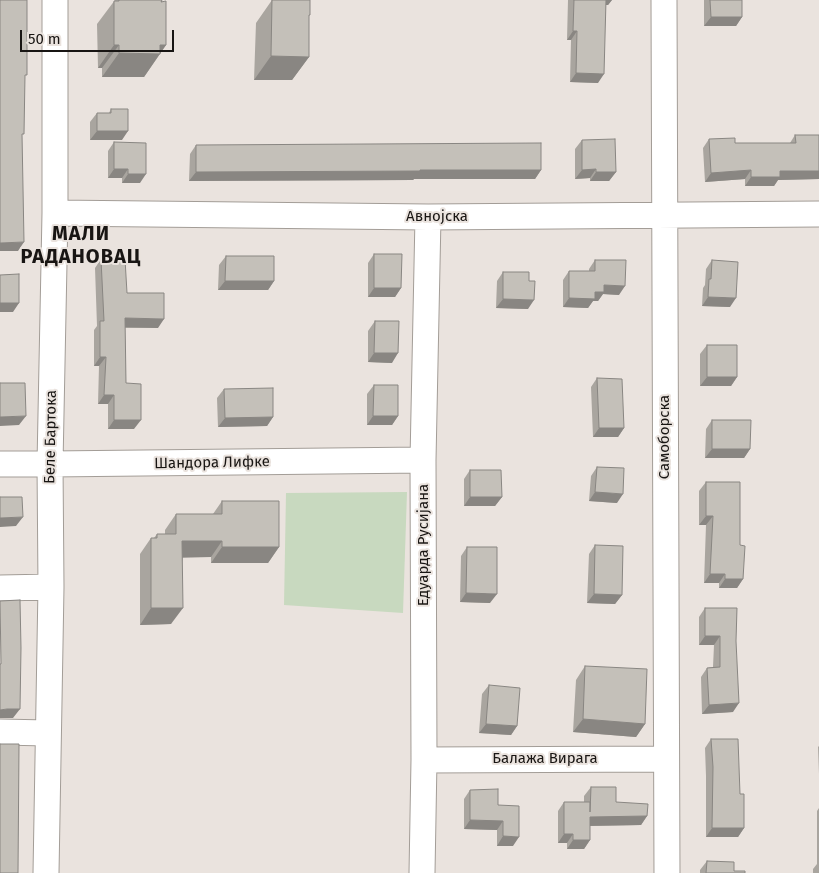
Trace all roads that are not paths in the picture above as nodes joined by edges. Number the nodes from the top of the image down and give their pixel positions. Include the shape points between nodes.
1 (55, 0) edge
2 (664, 0) edge
3 (55, 214) junction
4 (819, 214) edge
5 (665, 215) junction
6 (428, 217) junction
7 (423, 460) junction
8 (0, 464) edge
9 (50, 464) junction
10 (50, 587) junction
11 (0, 588) edge
12 (0, 732) edge
13 (48, 733) junction
14 (666, 759) junction
15 (424, 760) junction
16 (46, 873) edge
17 (422, 873) edge
18 (667, 873) edge

1 - 3 street, Беле Бартока
2 - 5 street, Самоборска
3 - 6 street, Авнојска
3 - 9 street, Беле Бартока
4 - 5 street, Авнојска
5 - 6 street, Авнојска
5 - 14 street, Самоборска
6 - 7 street, Едуарда Русијана
7 - 9 street, Шандора Лифке
7 - 15 street, Едуарда Русијана
8 - 9 street, Шандора Лифке
9 - 10 street, Беле Бартока
10 - 11 street
10 - 13 street, Беле Бартока
12 - 13 street
13 - 16 street, Беле Бартока
14 - 15 street, Балажа Вирага
14 - 18 street, Самоборска
15 - 17 street, Едуарда Русијана

